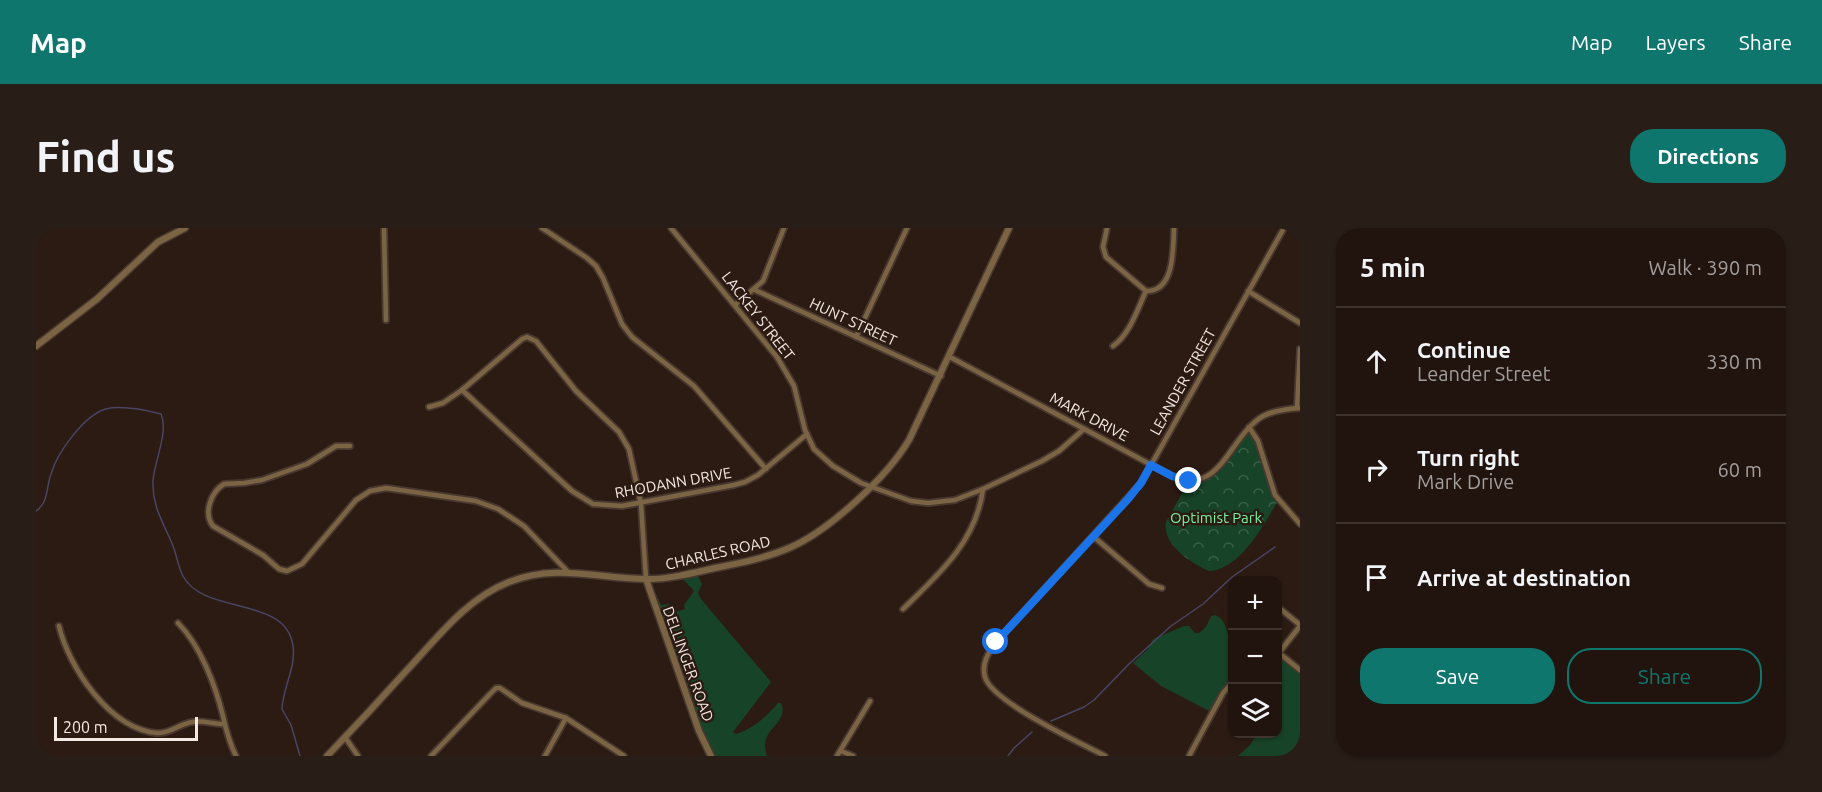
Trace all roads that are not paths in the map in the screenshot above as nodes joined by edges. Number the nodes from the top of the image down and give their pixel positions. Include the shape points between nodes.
1 (185, 228) edge
2 (384, 228) edge
3 (542, 228) edge
4 (671, 228) edge
5 (784, 228) edge
6 (907, 228) edge
7 (1009, 228) edge
8 (1107, 228) edge
9 (1174, 228) edge
10 (1284, 228) edge
11 (754, 290) junction
12 (1146, 291) junction
13 (1248, 291) junction
14 (735, 305) junction
15 (386, 320) dead end
16 (1300, 323) edge
17 (856, 337) junction
18 (36, 346) edge
19 (1113, 346) dead end
20 (1300, 349) edge
21 (950, 357) junction
22 (941, 376) junction
23 (462, 390) junction
24 (429, 407) dead end
25 (1299, 408) edge
26 (1249, 427) junction
27 (1084, 429) junction
28 (807, 434) junction
29 (350, 446) dead end
30 (1151, 465) junction
31 (766, 468) junction
32 (872, 487) junction
33 (983, 489) junction
34 (641, 504) junction
35 (1300, 524) edge
36 (1094, 537) junction
37 (568, 572) junction
38 (646, 579) junction
39 (1162, 588) dead end
40 (903, 609) dead end
41 (1282, 610) edge
42 (178, 623) dead end
43 (59, 626) dead end
44 (1300, 626) edge
45 (1282, 648) edge
46 (1282, 656) edge
47 (1300, 670) edge
48 (1232, 684) edge
49 (870, 701) dead end
50 (566, 718) junction
51 (224, 724) junction
52 (345, 737) junction
53 (841, 751) junction
54 (236, 756) edge
55 (327, 756) edge
56 (358, 756) edge
57 (431, 756) edge
58 (545, 756) edge
59 (624, 756) edge
60 (711, 756) edge
61 (837, 756) edge
62 (853, 756) edge
63 (1104, 756) edge
64 (1189, 756) edge

1 - 18 street via 158,242 98,299
2 - 15 street
3 - 31 street via 596,266 622,324 632,337 694,386
4 - 14 street, LACKEY STREET
5 - 11 street via 768,271
6 - 17 street
7 - 21 street, CHARLES ROAD
8 - 12 street via 1103,247 1106,257
9 - 12 street via 1168,272 1161,286
10 - 13 street, LEANDER STREET
11 - 14 street
11 - 17 street, HUNT STREET
12 - 19 street via 1127,332
13 - 16 street
13 - 30 street, LEANDER STREET
14 - 28 street, LACKEY STREET via 789,376
17 - 22 street, HUNT STREET
20 - 25 street
21 - 22 street, CHARLES ROAD
21 - 27 street, MARK DRIVE
22 - 32 street, CHARLES ROAD via 905,447
23 - 24 street
23 - 34 street, RHODANN DRIVE via 580,497 607,507
23 - 34 street via 522,339 532,338 576,391 622,437 629,449
25 - 26 street, MARK DRIVE via 1262,417
26 - 30 street, MARK DRIVE via 1206,477 1181,480
26 - 35 street via 1258,441 1275,495
27 - 30 street, MARK DRIVE
27 - 33 street, LACKEY STREET via 1052,456
28 - 31 street, RHODANN DRIVE
28 - 32 street, LACKEY STREET via 822,458
29 - 37 street via 336,446 307,464 262,480 224,484 209,506 209,520 287,571 302,564 350,506 378,489 476,501 506,512
30 - 36 street, LEANDER STREET via 1141,483
31 - 34 street, RHODANN DRIVE via 746,482
32 - 33 street, LACKEY STREET via 928,503 955,500
32 - 38 street, CHARLES ROAD via 791,548 710,569
33 - 40 street via 972,528 958,553
34 - 38 street
36 - 39 street via 1149,584
36 - 63 street, LEANDER STREET via 992,647 984,672 989,686 1005,700
37 - 38 street, CHARLES ROAD
37 - 52 street, CHARLES ROAD via 516,580 476,601 453,620
38 - 60 street, DELLINGER ROAD
41 - 44 street
42 - 51 street via 197,649
43 - 51 street via 62,641 87,684 120,719 164,734 193,722
44 - 45 street
46 - 47 street
48 - 64 street via 1223,693
49 - 53 street
50 - 57 street via 522,704 496,688
50 - 58 street
50 - 59 street
51 - 54 street
52 - 55 street, CHARLES ROAD
52 - 56 street
53 - 61 street
53 - 62 street

